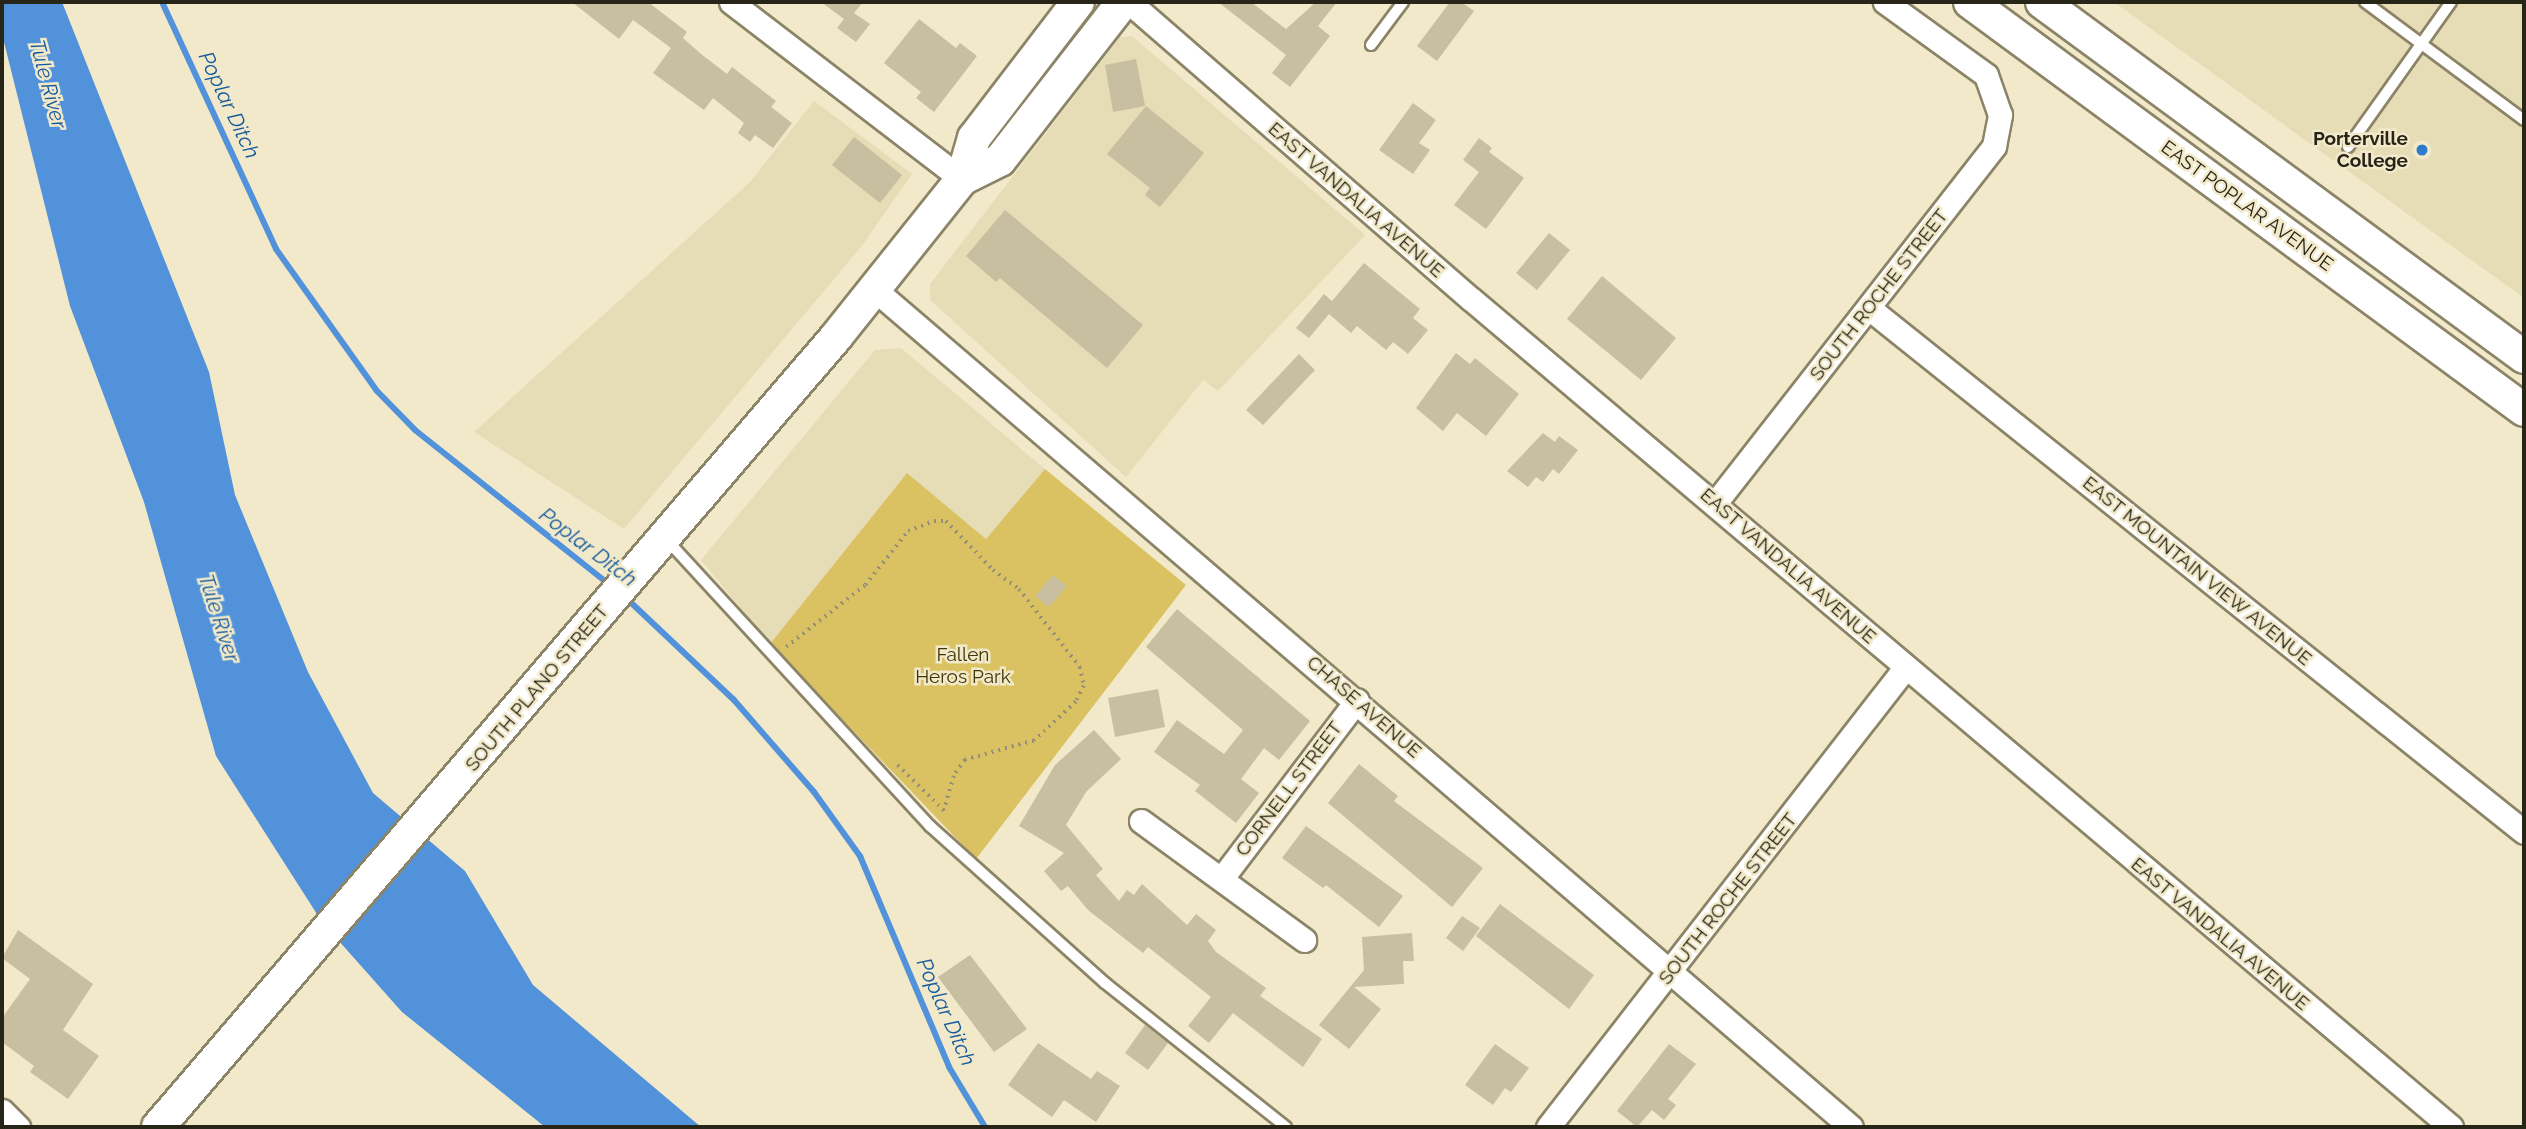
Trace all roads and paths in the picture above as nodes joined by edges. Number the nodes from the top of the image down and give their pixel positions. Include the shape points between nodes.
1 (732, 2) edge
2 (1078, 2) edge
3 (1124, 2) edge
4 (1129, 2) edge
5 (1403, 2) edge
6 (1885, 2) edge
7 (1970, 2) edge
8 (2042, 2) edge
9 (2365, 2) edge
10 (2451, 2) edge
11 (2421, 43) junction
12 (1371, 46) dead end
13 (2524, 120) edge
14 (2348, 147) dead end
15 (962, 178) junction
16 (874, 289) junction
17 (1870, 309) junction
18 (2524, 357) edge
19 (2524, 410) edge
20 (1716, 502) junction
21 (656, 548) junction
22 (794, 655) dead end
23 (1905, 668) junction
24 (1357, 700) junction
25 (890, 758) dead end
26 (1140, 821) dead end
27 (2524, 832) edge
28 (1222, 878) junction
29 (1304, 940) dead end
30 (1670, 974) junction
31 (2, 1111) edge
32 (18, 1127) edge
33 (158, 1127) edge
34 (1286, 1127) edge
35 (1548, 1127) edge
36 (1851, 1127) edge
37 (2451, 1127) edge

1 - 15 street
2 - 15 main road, SOUTH PLANO STREET via 974,138
3 - 15 main road, SOUTH PLANO STREET via 1000,160
4 - 20 street, EAST VANDALIA AVENUE via 1471,299
5 - 12 lane
6 - 17 street, SOUTH ROCHE STREET via 1986,75 2000,115 1994,146
7 - 19 main road, EAST POPLAR AVENUE
8 - 18 main road
9 - 11 lane
10 - 11 lane
11 - 13 lane
11 - 14 lane
15 - 16 main road, SOUTH PLANO STREET
16 - 21 main road, SOUTH PLANO STREET
16 - 24 street, CHASE AVENUE
17 - 20 street, SOUTH ROCHE STREET
17 - 27 street, EAST MOUNTAIN VIEW AVENUE
20 - 23 street, EAST VANDALIA AVENUE
21 - 33 main road, SOUTH PLANO STREET
21 - 34 lane via 930,826 1105,983
22 - 25 path via 789,645 865,585 908,531 946,521 993,570 1019,589 1080,667 1084,687 1055,725 1034,741 965,760 944,811
23 - 30 street, SOUTH ROCHE STREET
23 - 37 street, EAST VANDALIA AVENUE
24 - 28 street, CORNELL STREET
24 - 30 street, CHASE AVENUE
26 - 28 street
28 - 29 street
30 - 35 street, SOUTH ROCHE STREET
30 - 36 street, CHASE AVENUE
31 - 32 street

